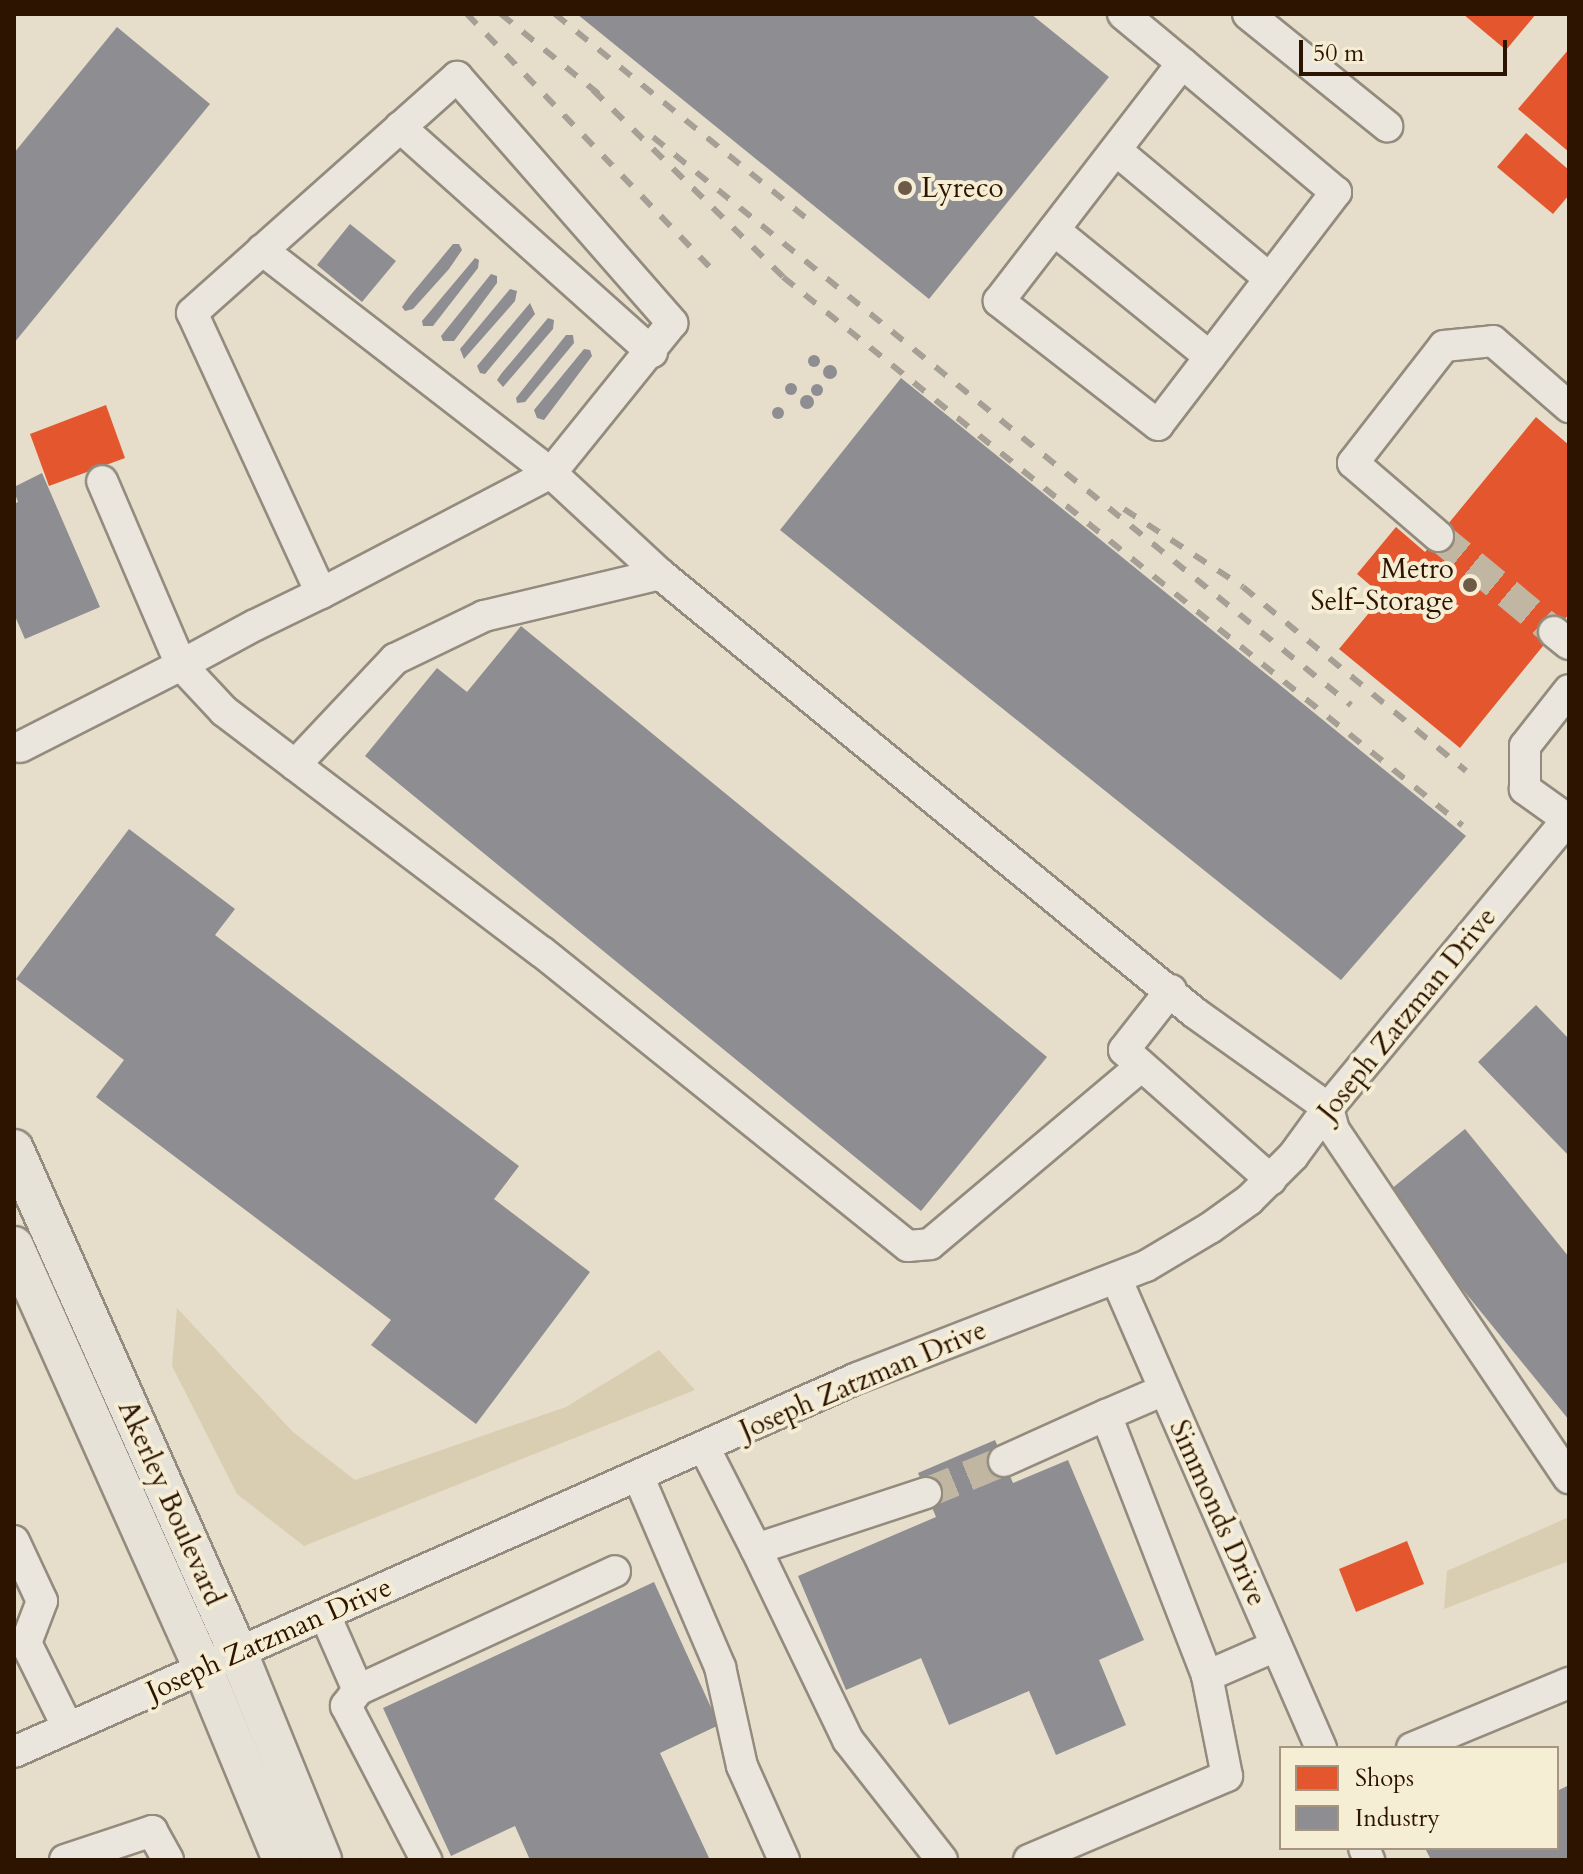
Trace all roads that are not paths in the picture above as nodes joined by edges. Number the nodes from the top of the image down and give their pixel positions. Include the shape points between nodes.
1 (1123, 14) edge
2 (1248, 14) edge
3 (1154, 24) edge
4 (1182, 63) junction
5 (1387, 126) dead end
6 (400, 127) junction
7 (1117, 151) junction
8 (1054, 230) junction
9 (262, 250) junction
10 (1269, 278) junction
11 (652, 352) junction
12 (1210, 357) junction
13 (1569, 407) edge
14 (551, 473) junction
15 (102, 481) dead end
16 (1438, 536) tunnel mouth
17 (660, 574) junction
18 (321, 593) junction
19 (181, 665) junction
20 (1569, 690) edge
21 (16, 744) edge
22 (295, 765) junction
23 (1568, 818) edge
24 (1171, 990) junction
25 (1140, 1067) junction
26 (1328, 1108) junction
27 (14, 1149) edge
28 (1271, 1180) junction
29 (14, 1246) edge
30 (1116, 1278) junction
31 (1164, 1390) junction
32 (1106, 1415) junction
33 (704, 1447) junction
34 (1004, 1461) tunnel mouth
35 (639, 1478) junction
36 (1569, 1478) edge
37 (926, 1493) tunnel mouth
38 (14, 1541) edge
39 (756, 1549) junction
40 (615, 1571) dead end
41 (325, 1615) junction
42 (20, 1645) edge
43 (1276, 1646) junction
44 (238, 1653) junction
45 (203, 1668) junction
46 (1207, 1676) junction
47 (1569, 1683) edge
48 (358, 1690) junction
49 (68, 1728) junction
50 (1320, 1746) edge
51 (1417, 1746) edge
52 (14, 1752) edge
53 (65, 1860) edge
54 (168, 1860) edge
55 (282, 1860) edge
56 (322, 1860) edge
57 (426, 1860) edge
58 (784, 1860) edge
59 (942, 1860) edge
60 (1029, 1860) edge

1 - 3 street
2 - 5 street
3 - 4 street
4 - 7 street
4 - 10 street via 1336,192
6 - 9 street
6 - 11 street
6 - 11 street via 457,77 672,323
7 - 8 street
7 - 10 street
8 - 12 street
8 - 12 street via 999,301 1158,425
9 - 14 street
9 - 18 street via 192,313
10 - 12 street
11 - 14 street
13 - 16 street via 1493,341 1444,346 1353,463
14 - 17 street
14 - 18 street
15 - 19 street
17 - 22 street via 484,616 395,659
17 - 24 street
18 - 19 street
19 - 21 street
19 - 22 street via 224,711
20 - 23 street via 1525,746 1525,789
22 - 25 street via 542,952 908,1246 930,1244
23 - 26 street, Joseph Zatzman Drive
24 - 25 street via 1124,1050
24 - 26 street
25 - 28 street
26 - 28 street, Joseph Zatzman Drive
26 - 36 street via 1334,1130
27 - 44 main road, Akerley Boulevard
28 - 30 street, Joseph Zatzman Drive via 1223,1220
29 - 45 main road, Akerley Boulevard
30 - 31 street, Simmonds Drive
30 - 33 street, Joseph Zatzman Drive via 857,1378
31 - 32 street
31 - 43 street, Simmonds Drive
32 - 34 street
32 - 46 street
33 - 35 street, Joseph Zatzman Drive
33 - 39 street
35 - 41 street, Joseph Zatzman Drive
35 - 58 street via 720,1667 742,1766
37 - 39 street
38 - 42 street via 42,1601
39 - 59 street via 848,1740
40 - 48 street
41 - 44 street, Joseph Zatzman Drive
41 - 48 street
42 - 49 street
43 - 46 street
43 - 50 street, Simmonds Drive
44 - 45 street, Joseph Zatzman Drive
44 - 56 main road, Akerley Boulevard
45 - 49 street, Joseph Zatzman Drive
45 - 55 main road, Akerley Boulevard
46 - 60 street via 1227,1776
47 - 51 street
48 - 57 street via 346,1706
49 - 52 street, Joseph Zatzman Drive
53 - 54 street via 152,1831

